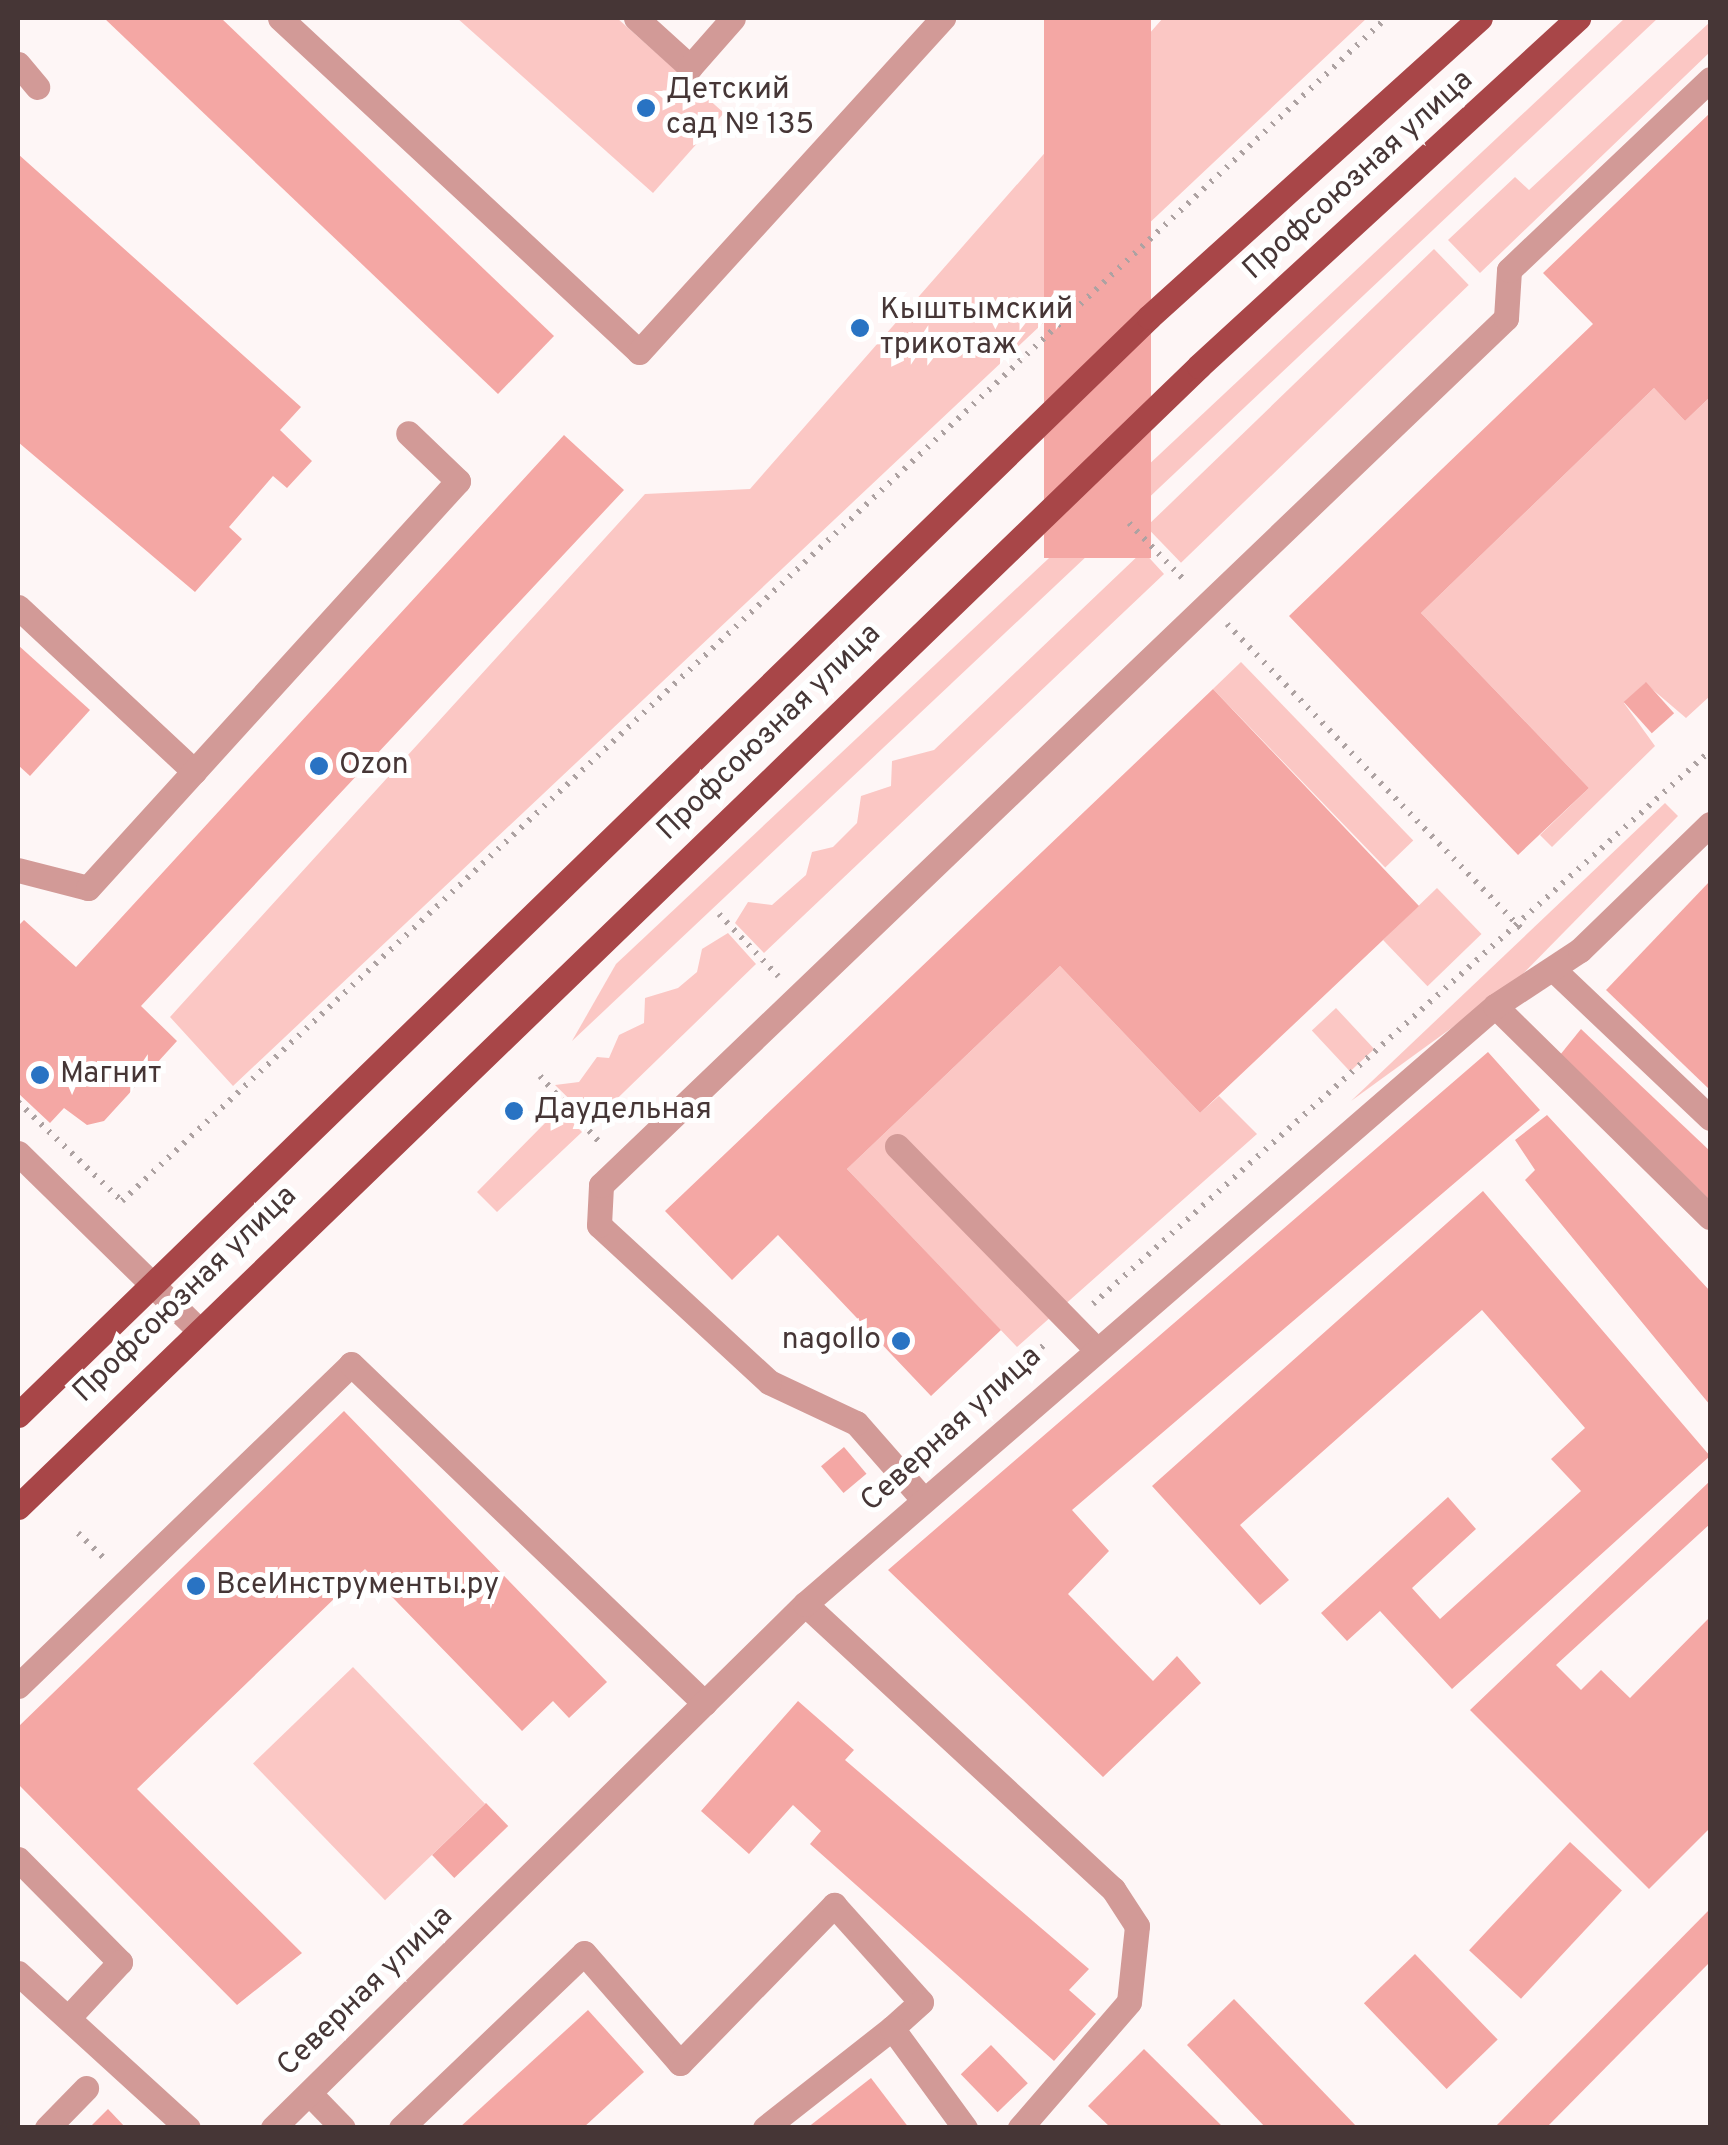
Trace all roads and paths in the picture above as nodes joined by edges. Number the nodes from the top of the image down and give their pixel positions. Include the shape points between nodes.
1 (280, 18) edge
2 (636, 18) edge
3 (733, 18) edge
4 (943, 18) edge
5 (1386, 18) edge
6 (1480, 18) edge
7 (1578, 18) edge
8 (18, 64) edge
9 (1710, 79) edge
10 (37, 88) dead end
11 (408, 434) dead end
12 (1129, 523) dead end
13 (18, 607) edge
14 (1239, 608) dead end
15 (1217, 613) junction
16 (1211, 636) dead end
17 (1710, 751) edge
18 (194, 771) junction
19 (1710, 824) edge
20 (18, 870) edge
21 (719, 914) dead end
22 (1521, 928) junction
23 (1554, 970) junction
24 (797, 997) junction
25 (1496, 1006) junction
26 (540, 1076) dead end
27 (18, 1102) edge
28 (1710, 1118) edge
29 (897, 1146) dead end
30 (18, 1153) edge
31 (622, 1166) junction
32 (1710, 1217) edge
33 (150, 1282) junction
34 (1072, 1322) junction
35 (197, 1328) junction
36 (1094, 1347) junction
37 (18, 1415) edge
38 (909, 1435) dead end
39 (923, 1447) junction
40 (896, 1468) junction
41 (922, 1498) junction
42 (18, 1507) edge
43 (804, 1604) junction
44 (18, 1686) edge
45 (704, 1704) junction
46 (18, 1858) edge
47 (18, 1973) edge
48 (68, 2018) junction
49 (892, 2028) junction
50 (86, 2088) dead end
51 (310, 2094) junction
52 (47, 2128) edge
53 (188, 2128) edge
54 (274, 2128) edge
55 (343, 2128) edge
56 (401, 2128) edge
57 (765, 2128) edge
58 (965, 2128) edge
59 (1020, 2128) edge

1 - 4 street via 639,352
2 - 3 street via 690,67
5 - 27 path via 122,1201
6 - 33 main road, Профсоюзная улица via 1148,317
7 - 35 main road, Профсоюзная улица via 1170,393
8 - 10 street
9 - 15 street via 1510,270 1506,318
11 - 18 street via 458,481
12 - 15 path
13 - 18 street
14 - 15 path
15 - 16 path
15 - 22 path
15 - 24 street
17 - 22 path
18 - 20 street via 88,888
19 - 23 street, Северная улица
21 - 24 path
22 - 34 path
23 - 25 street, Северная улица
23 - 28 street
24 - 31 street
25 - 32 street
25 - 36 street, Северная улица
26 - 31 path
29 - 34 street
30 - 33 street
31 - 40 street via 602,1186 598,1225 769,1382 856,1423
33 - 35 street
33 - 37 main road, Профсоюзная улица
34 - 36 street
34 - 39 path
35 - 42 main road, Профсоюзная улица
36 - 41 street, Северная улица
38 - 39 path
39 - 40 path
40 - 41 street
41 - 43 street, Северная улица
43 - 45 street, Северная улица
43 - 59 street via 1113,1888 1137,1926 1129,2002
44 - 45 street via 351,1364
45 - 51 street, Северная улица
46 - 48 street via 120,1962
47 - 48 street
48 - 53 street
49 - 56 street via 921,2002 834,1905 680,2062 584,1953
49 - 57 street
49 - 58 street
50 - 52 street
51 - 54 street, Северная улица
51 - 55 street

